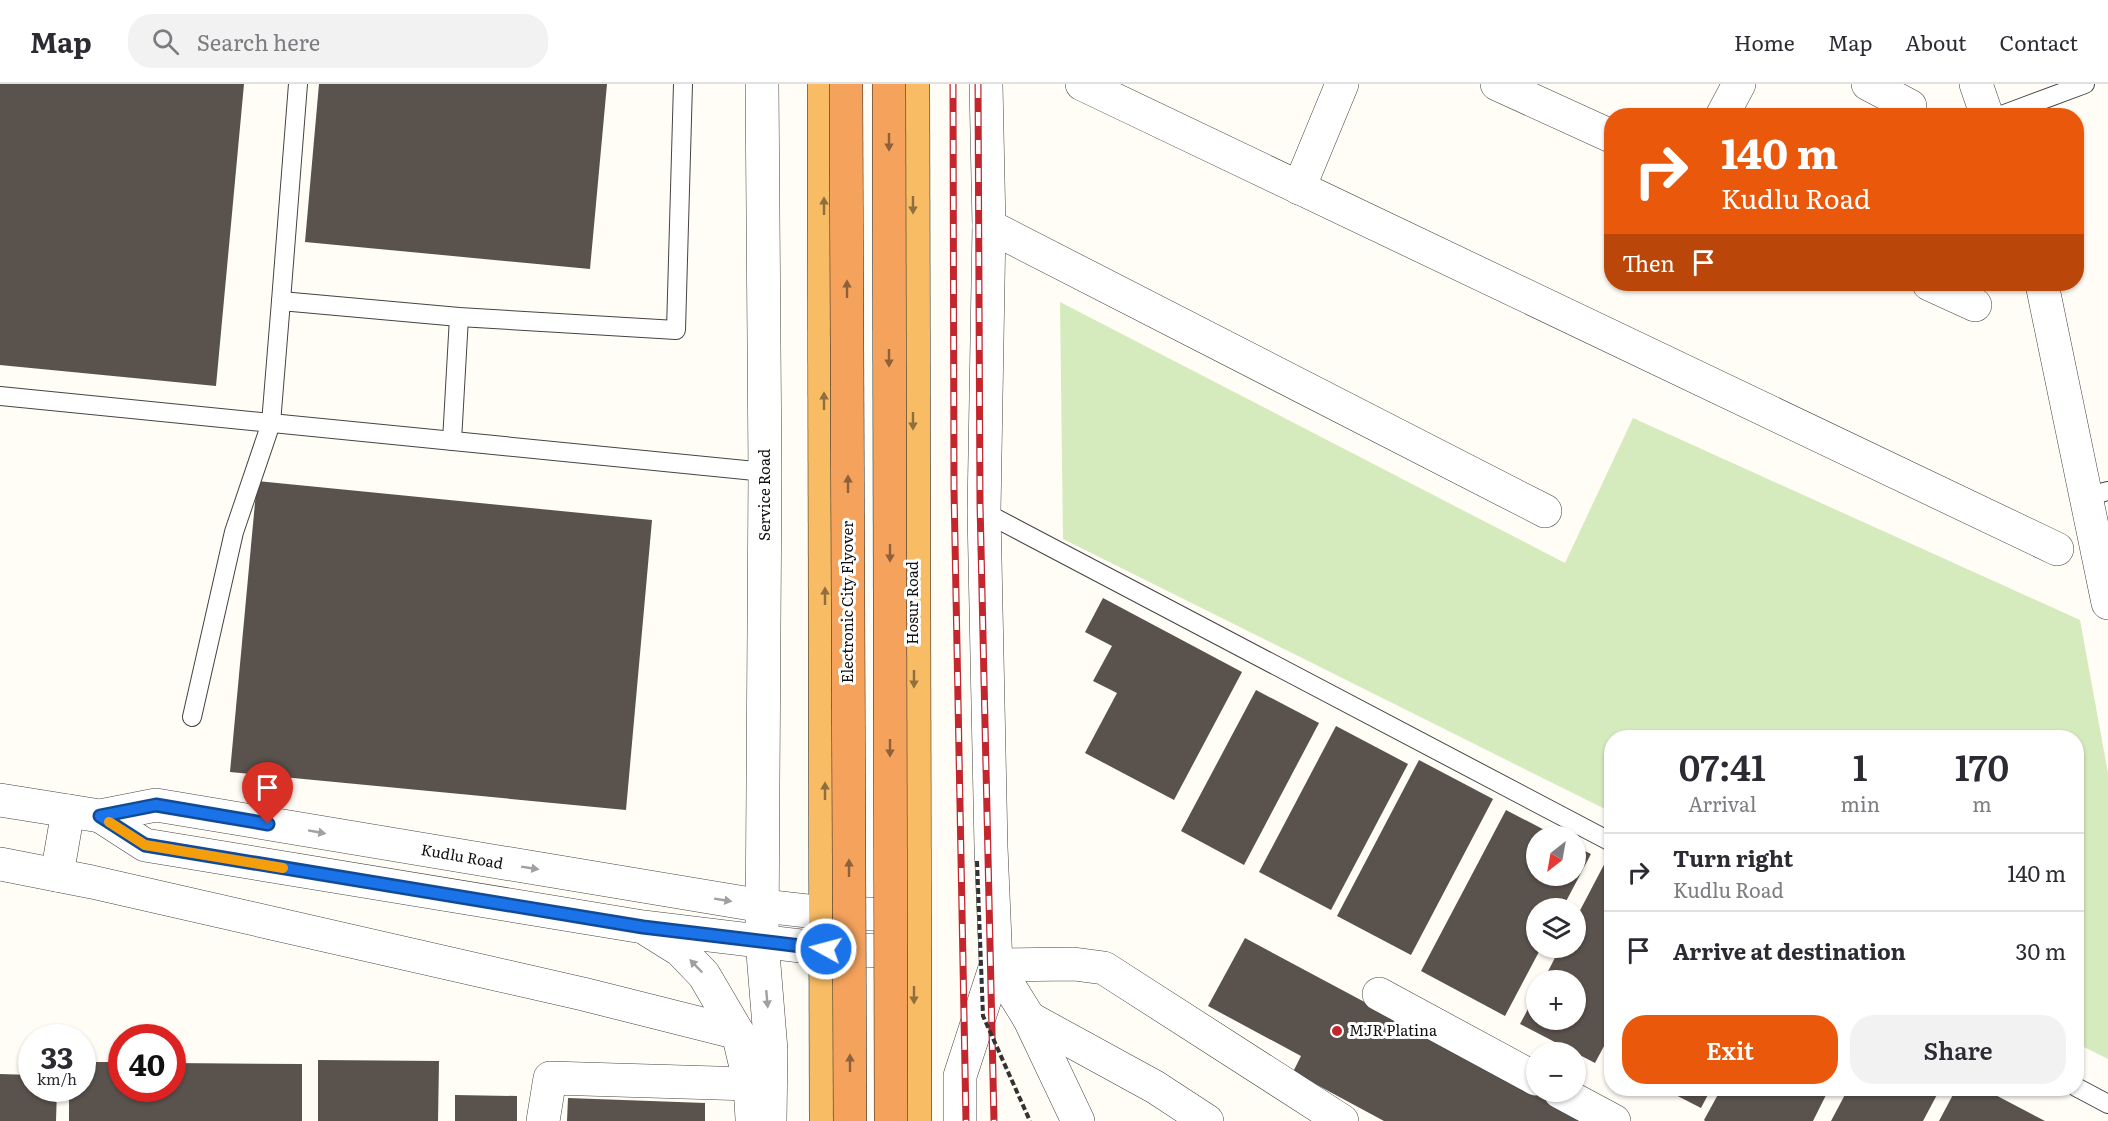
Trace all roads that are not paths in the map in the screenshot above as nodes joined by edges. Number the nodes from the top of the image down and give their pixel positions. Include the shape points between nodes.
1 (298, 84) edge
2 (683, 84) edge
3 (762, 84) edge
4 (824, 84) edge
5 (846, 84) edge
6 (889, 84) edge
7 (913, 84) edge
8 (986, 84) edge
9 (1082, 84) edge
10 (1342, 84) edge
11 (1739, 84) edge
12 (1868, 84) edge
13 (1976, 84) edge
14 (2085, 84) edge
15 (1505, 86) edge
16 (1910, 106) dead end
17 (1726, 108) edge
18 (1984, 108) edge
19 (2020, 108) edge
20 (1604, 133) edge
21 (1299, 188) junction
22 (989, 226) junction
23 (1944, 291) edge
24 (2044, 291) edge
25 (281, 301) junction
26 (1975, 305) dead end
27 (459, 317) junction
28 (0, 396) edge
29 (271, 423) junction
30 (452, 441) junction
31 (765, 472) junction
32 (2097, 494) edge
33 (1545, 511) dead end
34 (984, 512) junction
35 (2057, 549) dead end
36 (2106, 584) edge
37 (192, 717) dead end
38 (0, 800) edge
39 (68, 811) junction
40 (100, 816) junction
41 (1604, 838) edge
42 (0, 864) edge
43 (57, 875) junction
44 (763, 906) junction
45 (825, 913) junction
46 (914, 915) junction
47 (643, 927) junction
48 (762, 941) junction
49 (826, 949) junction
50 (914, 952) junction
51 (996, 965) junction
52 (1379, 994) dead end
53 (1029, 1018) junction
54 (738, 1033) junction
55 (1526, 1074) edge
56 (750, 1084) junction
57 (2084, 1091) edge
58 (1579, 1102) edge
59 (2108, 1104) edge
60 (543, 1121) edge
61 (752, 1121) edge
62 (770, 1121) edge
63 (826, 1121) edge
64 (850, 1121) edge
65 (891, 1121) edge
66 (915, 1121) edge
67 (960, 1121) edge
68 (1078, 1121) edge
69 (1207, 1121) edge
70 (1342, 1121) edge
71 (1614, 1121) edge

1 - 25 lane
2 - 27 lane via 676,330
3 - 31 street, Service Road
45 -> 4 highway
64 -> 5 highway, Electronic City Flyover, bridge
6 -> 65 highway, bridge
7 -> 46 highway, Hosur Road
8 - 22 street
9 - 21 street
10 - 21 street
11 - 17 street
12 - 16 street
13 - 18 street
14 - 19 lane
15 - 20 street
21 - 35 street
22 - 33 street
22 - 34 street
23 - 26 street
24 - 32 street
25 - 27 lane
25 - 29 lane
27 - 30 lane
28 - 29 lane
29 - 30 lane
29 - 37 lane via 234,532
30 - 31 lane
31 - 44 street, Service Road
32 - 36 street
34 - 41 lane
34 - 51 street
38 - 39 street, Kudlu Road
39 - 40 street, Kudlu Road
39 - 43 street
40 -> 44 street, Kudlu Road via 156,805
40 - 47 street, Kudlu Road via 145,845
42 - 43 street
43 - 54 street
44 - 45 street, Kudlu Road
44 - 48 street, Service Road
45 - 46 street, Kudlu Road
45 - 49 highway
46 - 50 highway, Hosur Road
47 - 48 street, Kudlu Road
54 -> 47 street via 704,975 680,950
48 - 49 street, Kudlu Road
48 -> 62 street, Service Road via 771,1050
49 - 50 street, Kudlu Road
49 - 63 highway
50 -> 66 highway, Hosur Road
51 - 53 street
51 - 67 street via 960,1076
51 - 70 street via 1074,964 1104,968
52 - 55 street
53 - 68 street
53 - 69 street via 1155,1087
54 - 56 street
56 - 60 street via 550,1077
56 - 61 street
57 - 59 lane
58 - 71 street

